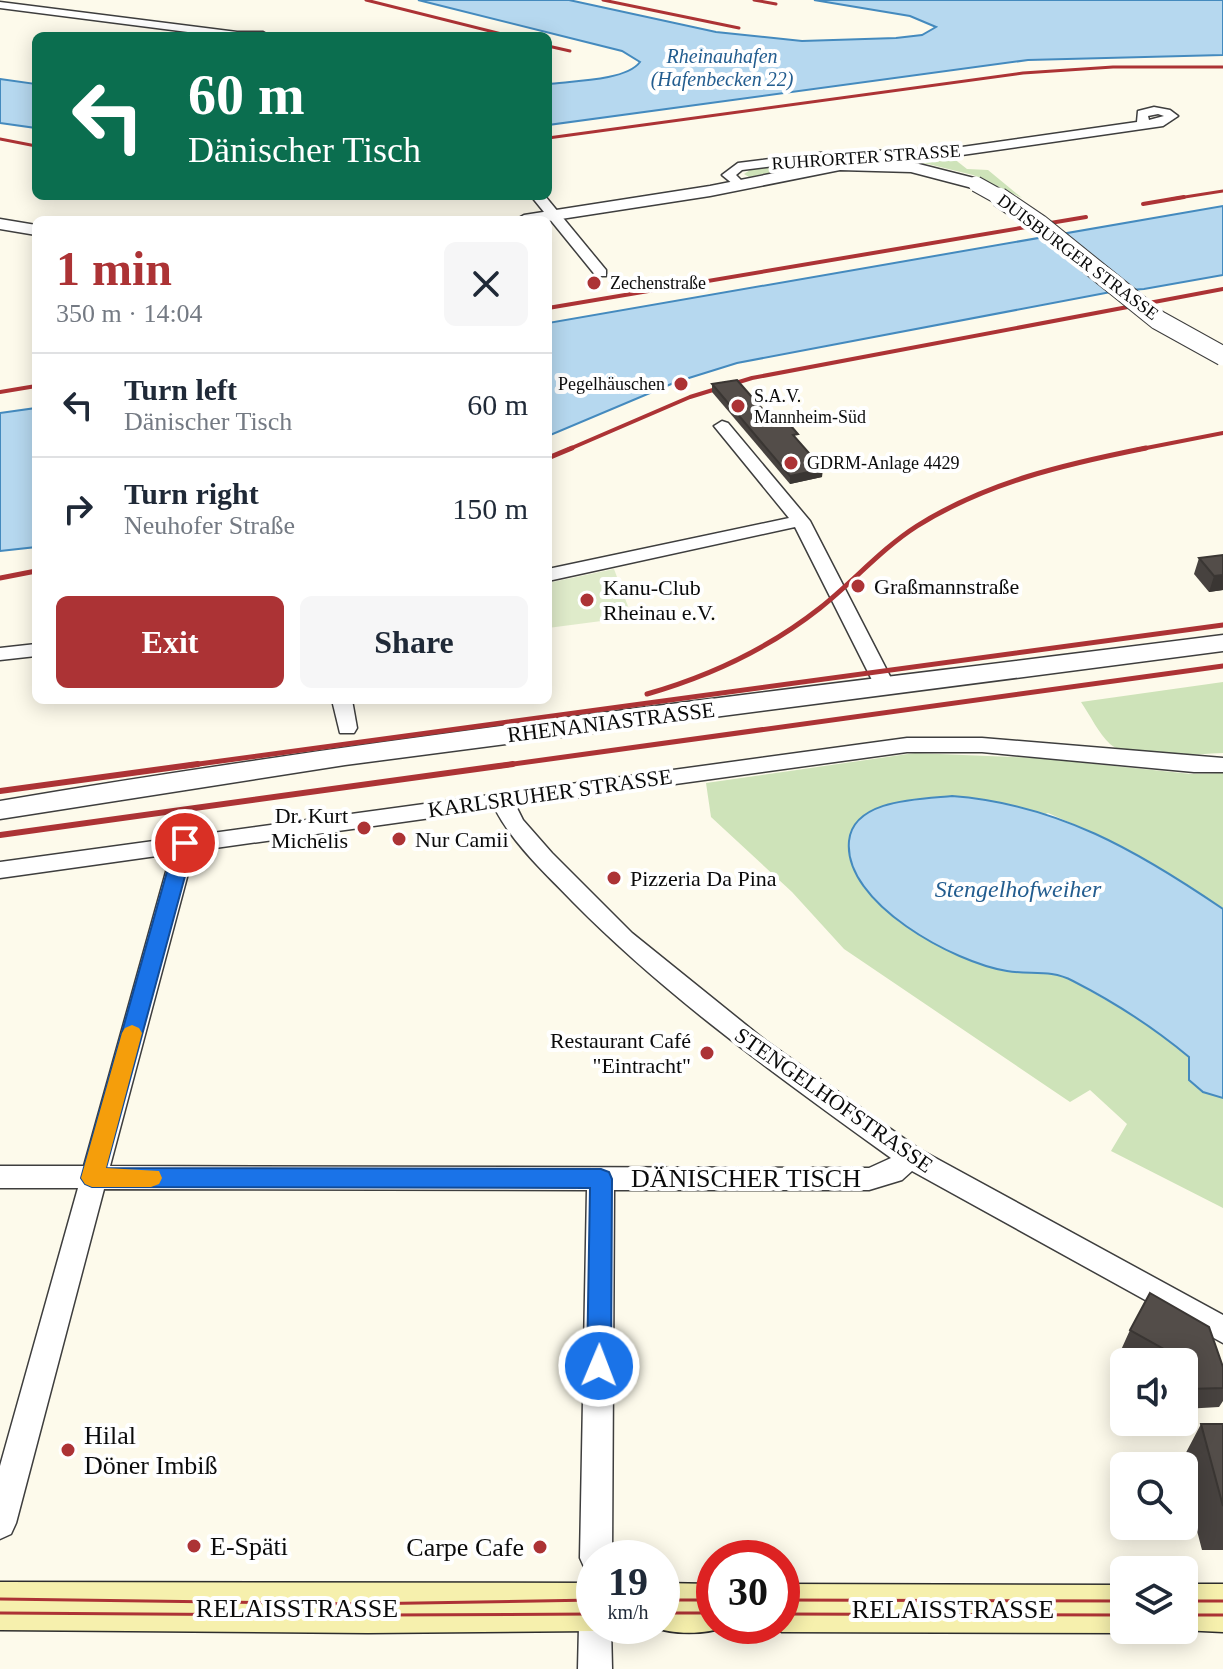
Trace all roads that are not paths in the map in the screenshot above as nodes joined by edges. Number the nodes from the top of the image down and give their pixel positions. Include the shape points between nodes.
1 (0, 5) edge
2 (213, 32) edge
3 (1143, 122) dead end
4 (739, 185) junction
5 (541, 200) edge
6 (554, 215) junction
7 (548, 216) edge
8 (0, 224) edge
9 (32, 229) edge
10 (601, 273) dead end
11 (1223, 356) edge
12 (722, 426) dead end
13 (801, 521) junction
14 (552, 574) edge
15 (1223, 643) edge
16 (32, 650) edge
17 (0, 654) edge
18 (885, 686) junction
19 (343, 704) edge
20 (347, 728) dead end
21 (1223, 765) edge
22 (501, 799) junction
23 (0, 810) edge
24 (185, 843) junction
25 (0, 870) edge
26 (910, 1157) junction
27 (0, 1177) edge
28 (92, 1178) junction
29 (601, 1179) junction
30 (1223, 1330) edge
31 (0, 1523) edge
32 (596, 1540) edge
33 (0, 1606) edge
34 (576, 1607) edge
35 (800, 1608) edge
36 (1198, 1608) edge
37 (1223, 1608) edge
38 (1110, 1609) edge
39 (595, 1644) edge
40 (595, 1669) edge

1 - 2 street
3 - 4 street, RUHRORTER STRASSE via 955,152 816,157 738,167 728,175
4 - 6 street
4 - 11 street, DUISBURGER STRASSE, bridge via 820,167 869,164 937,171 976,184 1007,201 1173,329
5 - 6 street
6 - 7 street
6 - 10 street
8 - 9 street
12 - 13 street
13 - 14 street
13 - 18 street
15 - 18 street, RHENANIASTRASSE
16 - 17 street
18 - 23 street, RHENANIASTRASSE via 263,768
19 - 20 street
21 - 22 street, KARLSRUHER STRASSE via 922,745
22 - 24 street, KARLSRUHER STRASSE
22 - 26 street, STENGELHOFSTRASSE via 544,859 624,939 757,1048
24 - 25 street, KARLSRUHER STRASSE
24 - 28 street
26 - 29 street, DÄNISCHER TISCH via 893,1172 869,1179
26 - 30 street, STENGELHOFSTRASSE
27 - 28 street, DÄNISCHER TISCH
28 - 29 street, DÄNISCHER TISCH
28 - 31 street
29 - 32 street
33 - 34 main road, RELAISSTRASSE
35 - 38 main road, RELAISSTRASSE
36 - 37 main road
39 - 40 street

